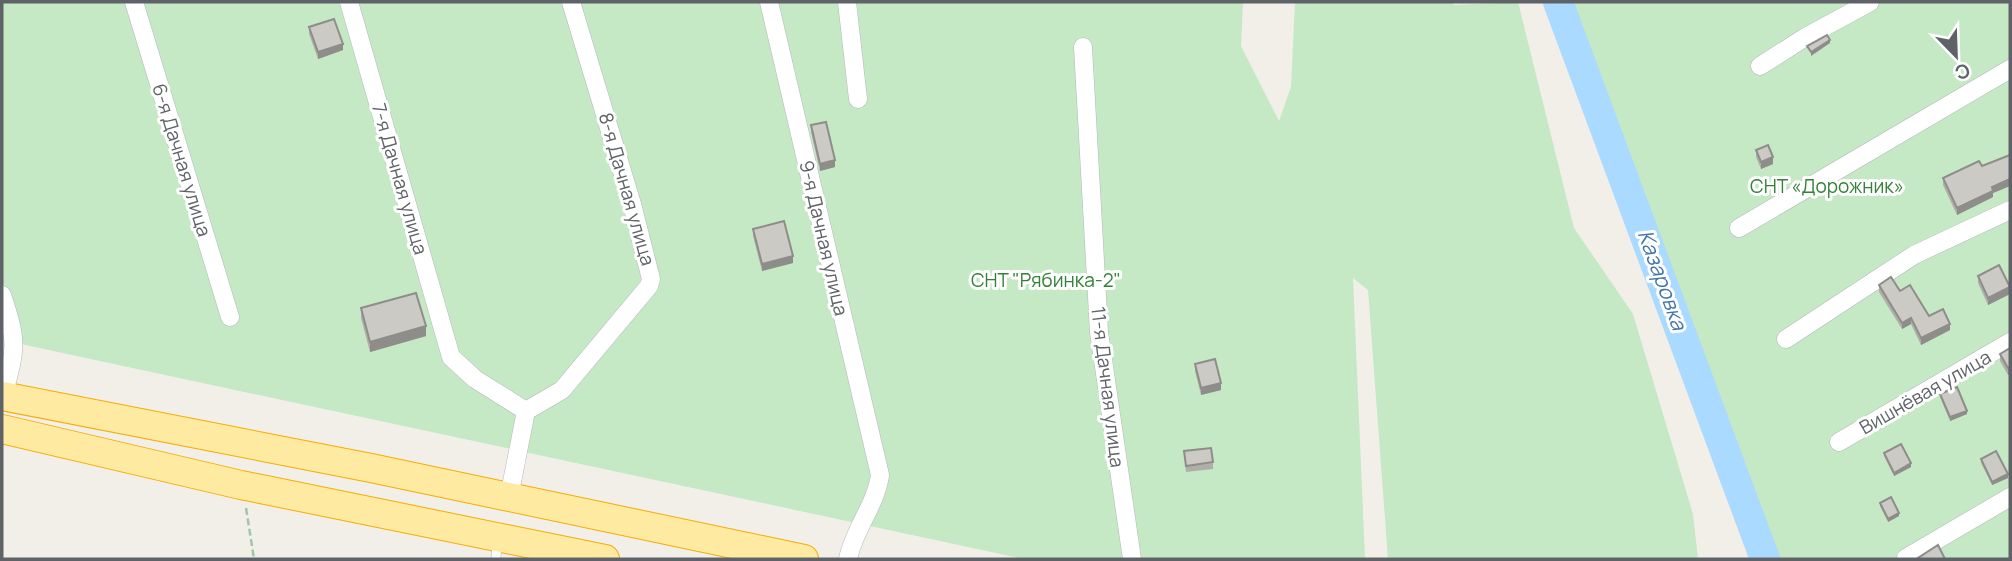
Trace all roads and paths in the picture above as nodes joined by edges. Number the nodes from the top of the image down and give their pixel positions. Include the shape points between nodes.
1 (134, 2) edge
2 (349, 2) edge
3 (570, 2) edge
4 (769, 2) edge
5 (847, 2) edge
6 (1870, 2) edge
7 (1083, 47) dead end
8 (1760, 66) dead end
9 (2010, 69) edge
10 (858, 99) dead end
11 (2010, 209) edge
12 (1739, 228) dead end
13 (2, 295) edge
14 (230, 317) dead end
15 (1786, 339) dead end
16 (2010, 342) edge
17 (2, 396) edge
18 (526, 411) junction
19 (2, 429) edge
20 (2, 438) edge
21 (1839, 442) dead end
22 (74, 446) junction
23 (240, 485) junction
24 (509, 497) junction
25 (2010, 497) edge
26 (544, 504) junction
27 (535, 544) junction
28 (497, 548) edge
29 (1906, 558) edge
30 (254, 559) edge
31 (606, 559) edge
32 (804, 559) edge
33 (848, 559) edge
34 (1132, 559) edge

1 - 14 street, 6-я Дачная улица
2 - 18 street, 7-я Дачная улица via 451,357 475,379
3 - 18 street, 8-я Дачная улица via 651,279 562,390
4 - 33 street, 9-я Дачная улица via 880,475
5 - 10 street
6 - 8 street
7 - 34 street, 11-я Дачная улица via 1099,332
9 - 12 street
11 - 15 street via 1913,255
13 - 17 street via 14,333 14,356
16 - 21 street, Вишнёвая улица
17 - 24 highway
18 - 24 street
19 - 22 highway
20 - 22 street
22 - 23 highway
23 - 28 highway
23 - 30 path
24 - 26 highway
25 - 29 street
26 - 27 highway
26 - 32 highway
27 - 28 highway
27 - 31 highway

